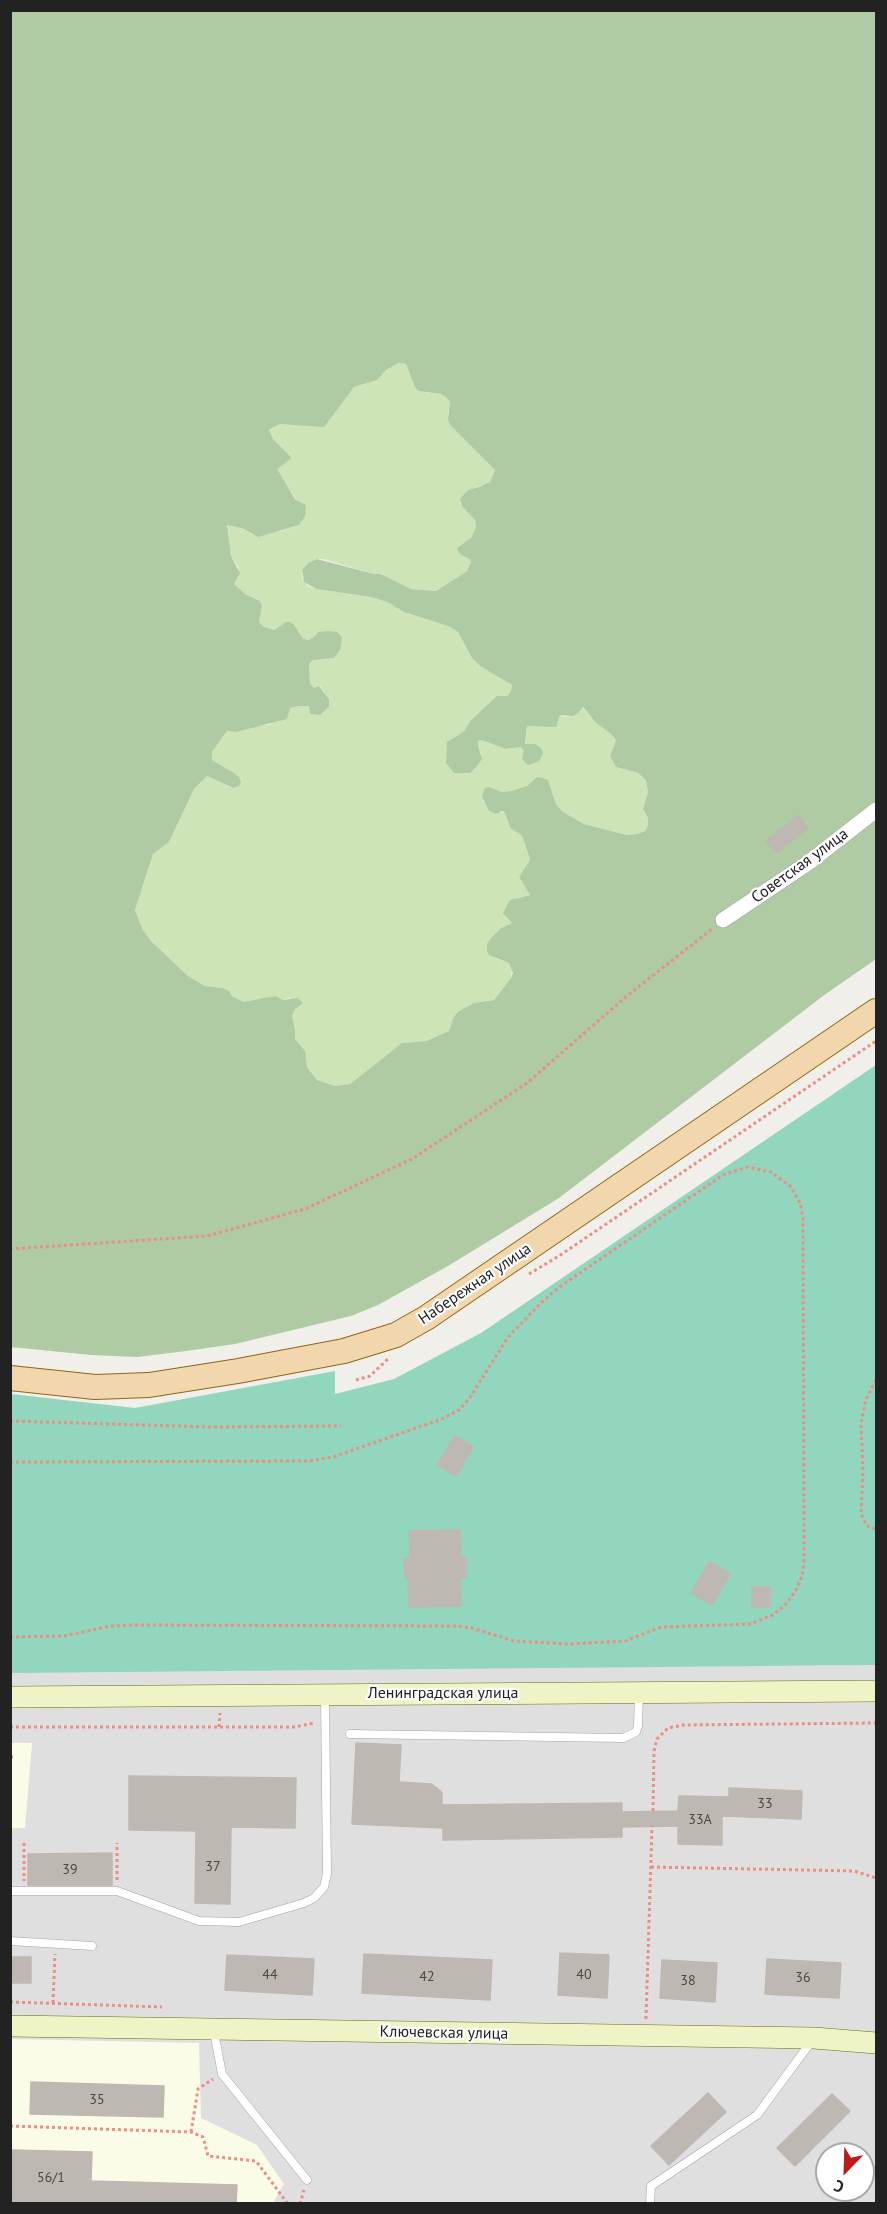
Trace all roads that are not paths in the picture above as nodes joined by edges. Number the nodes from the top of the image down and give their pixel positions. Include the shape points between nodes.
1 (876, 810) edge
2 (723, 920) road end
3 (876, 1011) edge
4 (10, 1378) edge
5 (876, 1691) edge
6 (639, 1692) junction
7 (325, 1694) junction
8 (10, 1697) edge
9 (350, 1734) dead end
10 (10, 1892) edge
11 (10, 1941) edge
12 (92, 1946) dead end
13 (10, 2026) edge
14 (214, 2031) junction
15 (814, 2038) junction
16 (876, 2043) edge
17 (307, 2180) dead end
18 (650, 2204) edge

1 - 2 street, Советская улица via 808,863
3 - 4 main road, Набережная улица via 396,1335 344,1351 149,1385 95,1387
5 - 6 main road, Ленинградская улица
6 - 7 main road, Ленинградская улица
6 - 9 lane via 636,1732 623,1738
7 - 8 main road, Ленинградская улица
7 - 10 lane via 327,1874 324,1887 314,1898 239,1922 199,1921 117,1891
11 - 12 lane
13 - 14 main road, Ключевская улица
14 - 15 main road, Ключевская улица
14 - 17 lane via 222,2074
15 - 16 main road, Ключевская улица
15 - 18 lane via 758,2115 651,2186

